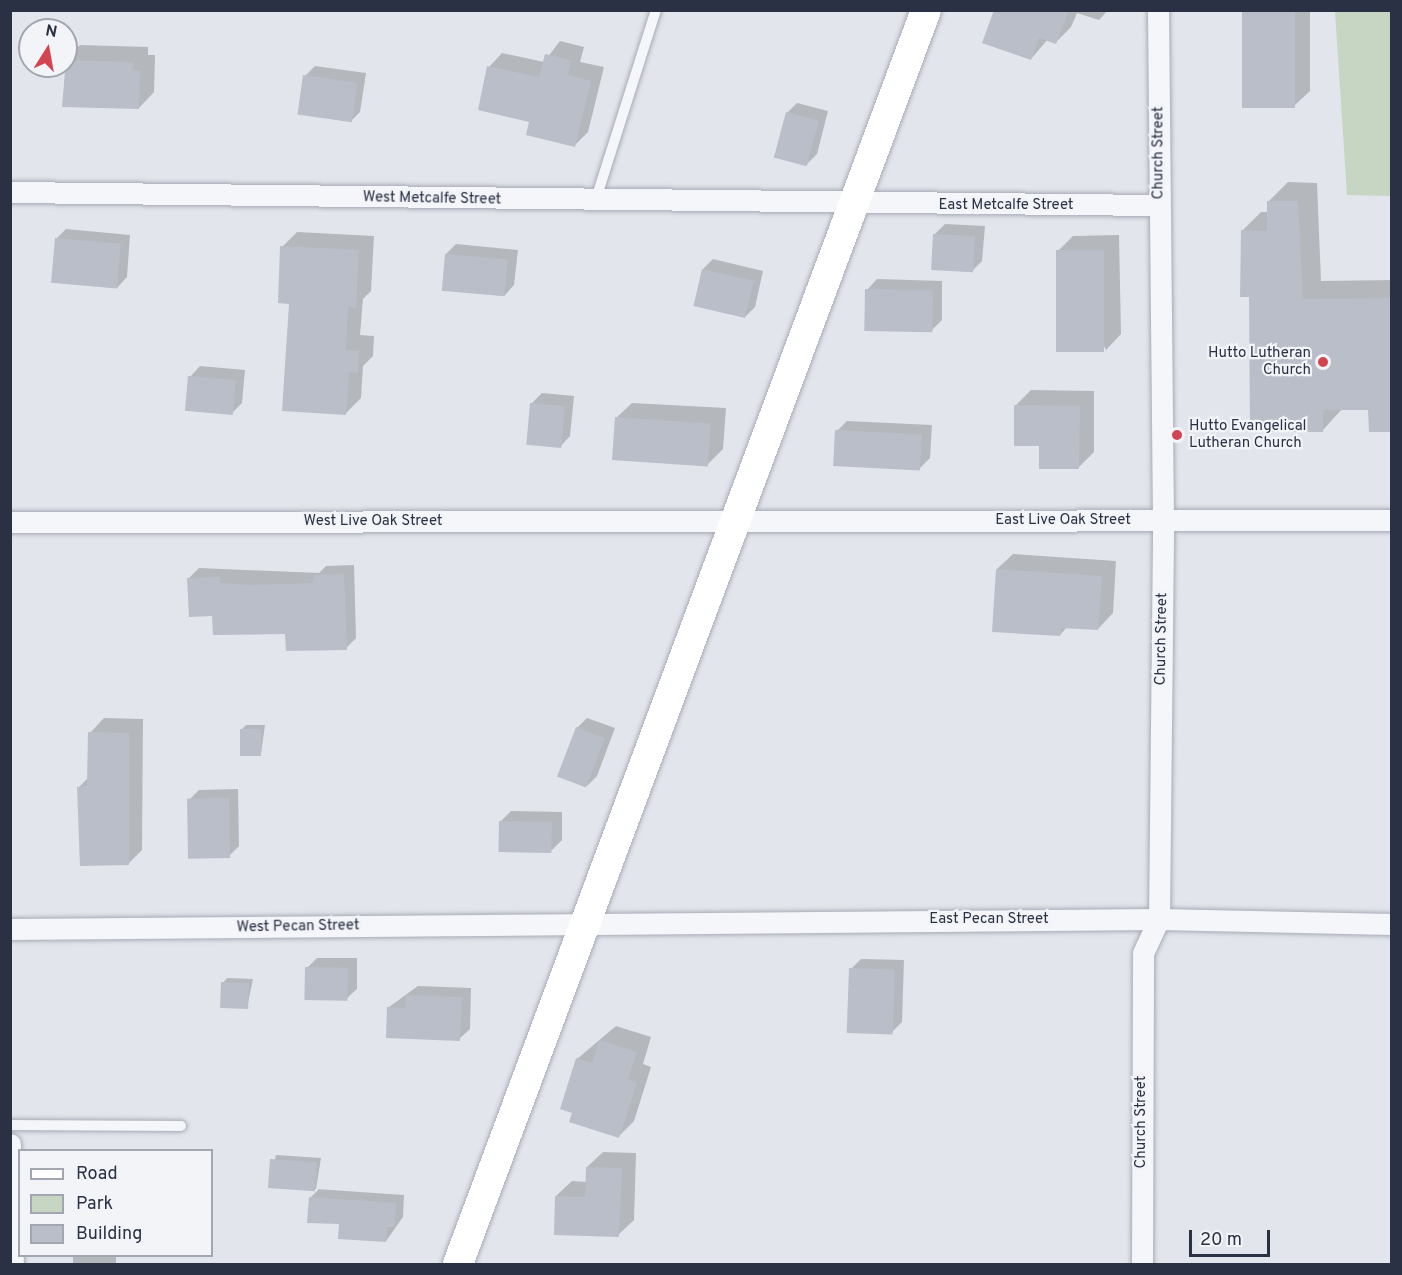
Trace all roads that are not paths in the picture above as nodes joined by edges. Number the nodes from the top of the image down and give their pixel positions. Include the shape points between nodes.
1 (656, 10) edge
2 (926, 10) edge
3 (1158, 10) edge
4 (10, 192) edge
5 (595, 202) junction
6 (853, 206) junction
7 (1159, 206) junction
8 (1392, 519) edge
9 (1163, 520) junction
10 (10, 522) edge
11 (735, 522) junction
12 (1159, 919) junction
13 (586, 922) junction
14 (1392, 924) edge
15 (10, 929) edge
16 (10, 1125) edge
17 (181, 1126) dead end
18 (10, 1144) edge
19 (13, 1264) edge
20 (458, 1264) edge
21 (1142, 1264) edge

1 - 5 lane
2 - 6 main road
3 - 7 street, Church Street
4 - 5 street, West Metcalfe Street
5 - 6 street, West Metcalfe Street
6 - 7 street, East Metcalfe Street
6 - 11 main road
7 - 9 street, Church Street
8 - 9 street, East Live Oak Street
9 - 11 street, East Live Oak Street
9 - 12 street, Church Street
10 - 11 street, West Live Oak Street
11 - 13 main road
12 - 13 street, East Pecan Street
12 - 14 street, East Pecan Street
12 - 21 street, Church Street via 1143,953
13 - 15 street, West Pecan Street
13 - 20 main road
16 - 17 lane
18 - 19 street

